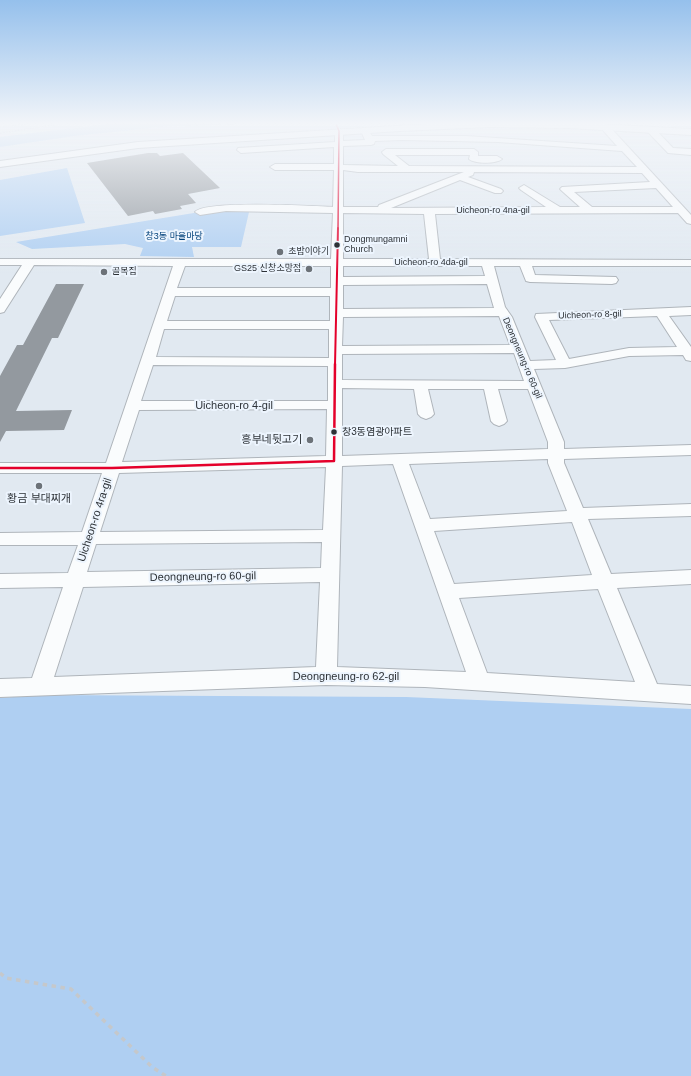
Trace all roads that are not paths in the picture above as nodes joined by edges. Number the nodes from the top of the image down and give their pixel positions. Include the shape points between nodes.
1 (338, 174) edge
2 (467, 174) edge
3 (649, 174) edge
4 (460, 177) junction
5 (659, 185) junction
6 (524, 188) dead end
7 (498, 191) dead end
8 (684, 198) dead end
9 (671, 199) junction
10 (338, 210) junction
11 (374, 210) junction
12 (557, 210) junction
13 (589, 210) junction
14 (429, 211) junction
15 (200, 212) dead end
16 (688, 216) edge
17 (0, 262) edge
18 (30, 262) junction
19 (180, 262) junction
20 (337, 263) junction
21 (435, 263) junction
22 (486, 263) junction
23 (525, 263) junction
24 (691, 263) edge
25 (492, 280) junction
26 (612, 280) dead end
27 (336, 287) junction
28 (170, 292) junction
29 (0, 309) edge
30 (691, 311) edge
31 (503, 312) junction
32 (660, 312) junction
33 (336, 319) junction
34 (160, 325) junction
35 (519, 349) junction
36 (690, 353) edge
37 (335, 356) junction
38 (148, 361) junction
39 (565, 364) junction
40 (526, 365) junction
41 (335, 384) junction
42 (420, 385) junction
43 (490, 385) junction
44 (534, 385) junction
45 (335, 405) junction
46 (133, 406) junction
47 (426, 414) dead end
48 (499, 421) dead end
49 (691, 450) edge
50 (556, 453) junction
51 (398, 459) junction
52 (334, 461) junction
53 (0, 468) edge
54 (112, 468) junction
55 (691, 510) edge
56 (578, 516) junction
57 (423, 526) junction
58 (331, 536) junction
59 (89, 539) junction
60 (0, 540) edge
61 (330, 575) junction
62 (691, 577) edge
63 (76, 579) junction
64 (0, 581) edge
65 (604, 581) junction
66 (447, 592) junction
67 (326, 676) junction
68 (480, 682) junction
69 (40, 687) junction
70 (0, 688) edge
71 (650, 692) junction
72 (691, 695) edge

1 - 10 street
2 - 4 street
3 - 5 street
4 - 7 street
4 - 11 street
5 - 9 street
5 - 13 street via 565,189
6 - 12 street, Uicheon-ro 4na-gil
8 - 9 street
9 - 16 street
10 - 11 street, Uicheon-ro 4na-gil
10 - 15 street via 226,208
10 - 20 street
11 - 14 street, Uicheon-ro 4na-gil
12 - 13 street, Uicheon-ro 4na-gil
12 - 14 street, Uicheon-ro 4na-gil
13 - 16 street, Uicheon-ro 4na-gil
14 - 21 street
17 - 18 street
18 - 19 street
18 - 29 street
19 - 20 street
19 - 28 street, Uicheon-ro 4ra-gil
20 - 21 street, Uicheon-ro 4da-gil
20 - 27 street
21 - 22 street, Uicheon-ro 4da-gil
22 - 23 street, Uicheon-ro 4da-gil
22 - 25 street, Deongneung-ro 60-gil
23 - 24 street, Uicheon-ro 4da-gil
23 - 26 street via 530,278
25 - 27 street
25 - 31 street, Deongneung-ro 60-gil via 499,307
27 - 28 street
27 - 33 street
28 - 34 street, Uicheon-ro 4ra-gil
30 - 32 street, Uicheon-ro 8-gil
31 - 33 street
31 - 35 street, Deongneung-ro 60-gil
32 - 36 street
32 - 39 street, Uicheon-ro 8-gil via 541,318
33 - 34 street
33 - 37 street
34 - 38 street, Uicheon-ro 4ra-gil
35 - 37 street
35 - 40 street, Deongneung-ro 60-gil
36 - 39 street via 629,352
37 - 38 street
37 - 41 street
38 - 46 street, Uicheon-ro 4ra-gil
39 - 40 street
40 - 44 street, Deongneung-ro 60-gil
41 - 42 street
41 - 45 street
42 - 43 street
42 - 47 street
43 - 44 street
43 - 48 street
44 - 50 street, Deongneung-ro 60-gil via 556,442
45 - 46 street, Uicheon-ro 4-gil
45 - 52 street
46 - 54 street, Uicheon-ro 4ra-gil
49 - 50 street
50 - 51 street
50 - 56 street, Deongneung-ro 60-gil via 556,463
51 - 52 street
51 - 57 street
52 - 54 street
52 - 58 street
53 - 54 street
54 - 59 street, Uicheon-ro 4ra-gil
55 - 56 street
56 - 57 street
56 - 65 street, Deongneung-ro 60-gil
57 - 66 street
58 - 59 street
58 - 61 street
59 - 60 street
59 - 63 street, Uicheon-ro 4ra-gil
61 - 63 street, Deongneung-ro 60-gil
61 - 67 street
62 - 65 street
63 - 64 street, Deongneung-ro 60-gil
63 - 69 street, Uicheon-ro 4ra-gil
65 - 66 street
65 - 71 street, Deongneung-ro 60-gil
66 - 68 street
67 - 68 street, Deongneung-ro 62-gil
67 - 69 street, Deongneung-ro 62-gil
68 - 71 street, Deongneung-ro 62-gil
69 - 70 street, Deongneung-ro 62-gil
71 - 72 street, Deongneung-ro 62-gil

